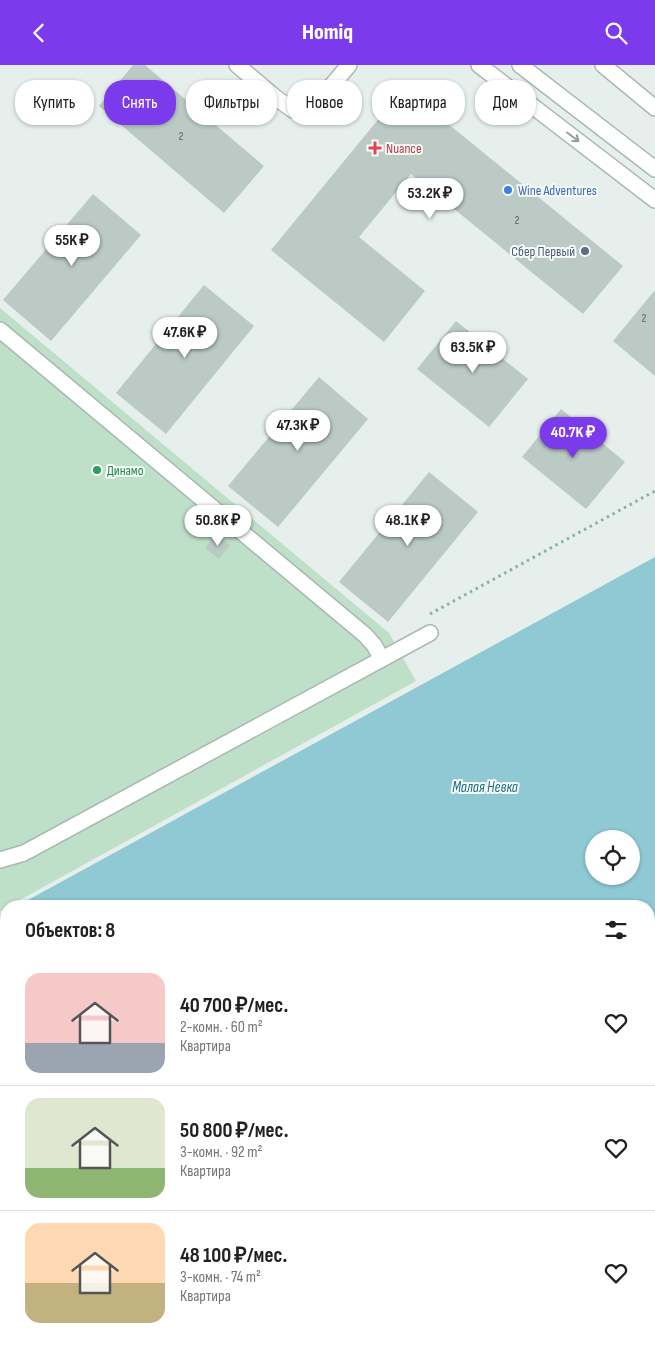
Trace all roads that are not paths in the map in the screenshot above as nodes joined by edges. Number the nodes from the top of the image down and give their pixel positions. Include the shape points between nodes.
1 (237, 65) edge
2 (349, 65) edge
3 (479, 65) edge
4 (520, 65) edge
5 (603, 65) edge
6 (655, 108) edge
7 (655, 169) edge
8 (655, 200) edge
9 (0, 330) edge
10 (430, 633) road end
11 (382, 659) junction
12 (0, 860) edge

1 - 2 street via 293,110 308,106 323,95
3 -> 8 street
4 - 7 street
5 - 6 street
9 - 11 street via 351,622 374,645
10 - 11 street
11 - 12 street via 24,853

